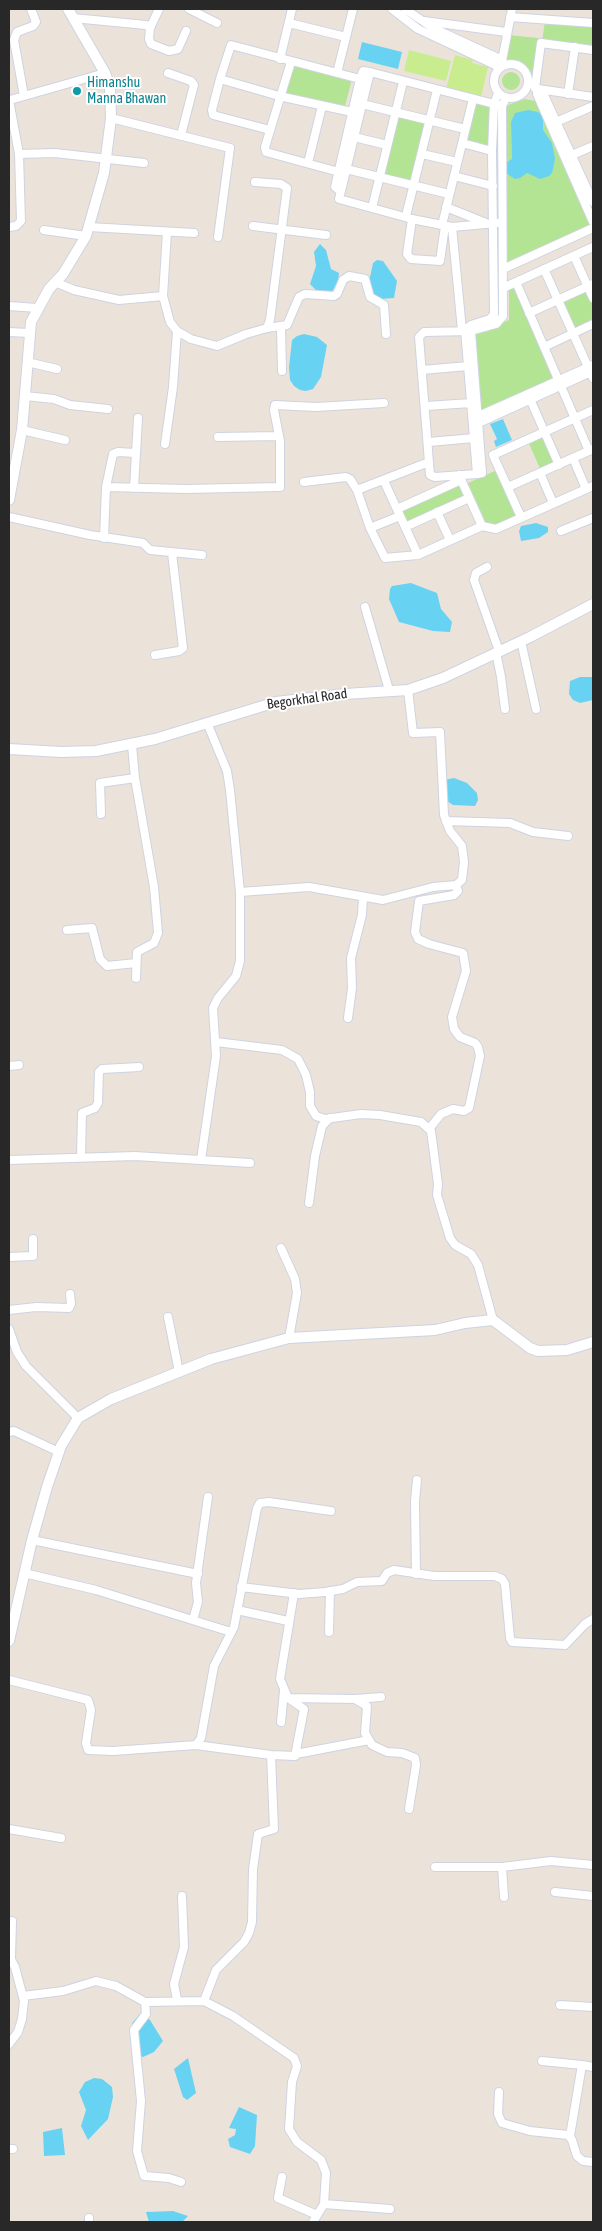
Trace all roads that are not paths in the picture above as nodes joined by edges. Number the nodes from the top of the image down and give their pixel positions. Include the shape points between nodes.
1 (31, 9) edge
2 (159, 9) edge
3 (190, 9) edge
4 (292, 9) edge
5 (353, 9) edge
6 (392, 9) edge
7 (405, 9) edge
8 (70, 13) edge
9 (511, 13) edge
10 (422, 21) junction
11 (217, 23) dead end
12 (289, 23) junction
13 (593, 23) edge
14 (150, 28) junction
15 (186, 31) dead end
16 (506, 32) junction
17 (346, 37) junction
18 (575, 47) junction
19 (593, 50) edge
20 (280, 59) junction
21 (291, 62) junction
22 (502, 65) junction
23 (370, 72) junction
24 (105, 73) junction
25 (168, 73) dead end
26 (337, 73) junction
27 (220, 79) junction
28 (360, 79) junction
29 (403, 82) junction
30 (437, 90) junction
31 (533, 90) junction
32 (498, 93) junction
33 (568, 94) junction
34 (24, 96) junction
35 (279, 96) junction
36 (593, 97) edge
37 (506, 98) junction
38 (473, 99) junction
39 (9, 100) edge
40 (362, 104) junction
41 (494, 104) junction
42 (322, 106) junction
43 (502, 106) junction
44 (593, 106) edge
45 (352, 112) junction
46 (396, 112) junction
47 (111, 118) junction
48 (430, 121) junction
49 (556, 122) junction
50 (465, 129) junction
51 (270, 130) junction
52 (181, 135) junction
53 (354, 136) junction
54 (18, 141) junction
55 (462, 143) junction
56 (9, 144) edge
57 (388, 145) junction
58 (593, 146) edge
59 (492, 150) junction
60 (19, 154) junction
61 (422, 154) junction
62 (572, 155) junction
63 (106, 158) junction
64 (144, 162) dead end
65 (457, 162) junction
66 (308, 163) junction
67 (343, 171) junction
68 (454, 176) junction
69 (380, 177) junction
70 (255, 182) dead end
71 (414, 186) junction
72 (493, 186) junction
73 (590, 186) edge
74 (449, 194) junction
75 (593, 202) edge
76 (446, 207) junction
77 (372, 208) junction
78 (409, 218) junction
79 (593, 222) edge
80 (490, 223) junction
81 (503, 223) junction
82 (253, 226) dead end
83 (446, 226) junction
84 (9, 227) edge
85 (593, 228) edge
86 (282, 229) junction
87 (44, 230) dead end
88 (88, 231) junction
89 (167, 232) junction
90 (194, 233) dead end
91 (326, 234) dead end
92 (218, 237) dead end
93 (593, 248) edge
94 (574, 256) junction
95 (503, 269) junction
96 (544, 269) junction
97 (55, 282) junction
98 (516, 282) junction
99 (591, 285) edge
100 (503, 288) junction
101 (163, 296) junction
102 (593, 298) edge
103 (558, 300) junction
104 (9, 306) edge
105 (37, 308) junction
106 (529, 313) junction
107 (593, 324) edge
108 (281, 327) junction
109 (267, 328) junction
110 (466, 330) junction
111 (9, 332) edge
112 (29, 332) junction
113 (177, 332) junction
114 (386, 334) dead end
115 (573, 334) junction
116 (544, 347) junction
117 (27, 362) junction
118 (468, 366) junction
119 (57, 369) dead end
120 (422, 370) junction
121 (282, 371) dead end
122 (592, 371) edge
123 (559, 383) junction
124 (25, 396) junction
125 (530, 399) junction
126 (384, 403) dead end
127 (471, 403) junction
128 (426, 406) junction
129 (108, 409) dead end
130 (593, 410) edge
131 (138, 418) dead end
132 (575, 418) junction
133 (475, 421) junction
134 (22, 430) junction
135 (545, 432) junction
136 (279, 436) junction
137 (218, 437) dead end
138 (474, 438) junction
139 (65, 440) dead end
140 (429, 442) junction
141 (165, 444) dead end
142 (591, 450) edge
143 (136, 453) junction
144 (573, 458) junction
145 (429, 462) junction
146 (559, 464) junction
147 (498, 466) junction
148 (480, 473) junction
149 (540, 473) junction
150 (460, 478) junction
151 (384, 481) junction
152 (304, 482) dead end
153 (106, 487) junction
154 (508, 487) junction
155 (590, 487) edge
156 (134, 488) junction
157 (357, 490) junction
158 (470, 498) junction
159 (9, 500) edge
160 (553, 504) junction
161 (399, 512) junction
162 (437, 512) junction
163 (9, 517) edge
164 (521, 518) junction
165 (593, 518) edge
166 (405, 526) junction
167 (482, 526) junction
168 (370, 528) junction
169 (561, 531) dead end
170 (104, 538) junction
171 (450, 540) junction
172 (172, 553) junction
173 (202, 555) dead end
174 (418, 555) junction
175 (487, 567) dead end
176 (593, 604) edge
177 (365, 607) dead end
178 (521, 641) junction
179 (497, 652) junction
180 (155, 655) dead end
181 (388, 690) junction
182 (408, 690) junction
183 (505, 709) dead end
184 (536, 709) dead end
185 (208, 725) junction
186 (132, 745) junction
187 (9, 749) edge
188 (135, 778) junction
189 (101, 814) dead end
190 (446, 821) junction
191 (568, 836) dead end
192 (456, 885) junction
193 (240, 892) junction
194 (362, 898) junction
195 (67, 930) dead end
196 (136, 963) junction
197 (136, 978) dead end
198 (348, 1018) dead end
199 (216, 1042) junction
200 (19, 1065) dead end
201 (9, 1066) edge
202 (139, 1067) dead end
203 (330, 1118) junction
204 (429, 1129) junction
205 (81, 1158) junction
206 (9, 1160) edge
207 (201, 1160) junction
208 (250, 1163) dead end
209 (309, 1203) dead end
210 (33, 1239) dead end
211 (281, 1248) dead end
212 (9, 1257) edge
213 (70, 1294) dead end
214 (9, 1310) edge
215 (168, 1317) dead end
216 (492, 1320) junction
217 (9, 1329) edge
218 (289, 1338) junction
219 (11, 1340) edge
220 (593, 1342) edge
221 (179, 1372) junction
222 (78, 1418) junction
223 (9, 1432) edge
224 (59, 1452) junction
225 (417, 1480) dead end
226 (208, 1497) dead end
227 (331, 1511) dead end
228 (32, 1540) junction
229 (24, 1573) junction
230 (198, 1574) junction
231 (416, 1574) junction
232 (241, 1587) junction
233 (330, 1591) junction
234 (294, 1593) junction
235 (238, 1610) junction
236 (593, 1619) edge
237 (193, 1620) junction
238 (288, 1621) junction
239 (231, 1632) junction
240 (329, 1632) dead end
241 (9, 1641) edge
242 (9, 1680) edge
243 (286, 1694) junction
244 (382, 1697) dead end
245 (355, 1699) junction
246 (281, 1722) dead end
247 (369, 1740) junction
248 (196, 1745) junction
249 (296, 1754) junction
250 (271, 1755) junction
251 (409, 1809) dead end
252 (9, 1829) edge
253 (61, 1838) dead end
254 (593, 1865) edge
255 (435, 1867) dead end
256 (502, 1867) junction
257 (555, 1892) dead end
258 (182, 1896) dead end
259 (593, 1896) edge
260 (504, 1897) dead end
261 (12, 1921) dead end
262 (10, 1957) edge
263 (23, 1996) junction
264 (177, 2000) junction
265 (204, 2001) junction
266 (145, 2002) junction
267 (560, 2005) dead end
268 (593, 2007) edge
269 (9, 2044) edge
270 (542, 2060) dead end
271 (582, 2065) junction
272 (593, 2067) edge
273 (499, 2092) dead end
274 (570, 2136) junction
275 (593, 2162) edge
276 (282, 2177) dead end
277 (181, 2182) dead end
278 (324, 2204) junction
279 (390, 2209) dead end
280 (314, 2218) edge

1 - 34 street via 36,22 17,32 14,40
2 - 14 street
3 - 11 street
4 - 12 street
5 - 17 street
6 - 22 street via 418,29 495,65
7 - 10 street
8 - 14 street
8 - 24 street
9 - 13 street
9 - 16 street
10 - 16 street
10 - 22 street
12 - 17 street
12 - 20 street
14 - 15 street via 151,44 174,51
16 - 22 street
17 - 26 street
18 - 19 street
18 - 31 street via 541,43
18 - 33 street
20 - 21 street
20 - 27 street via 231,45
21 - 26 street
21 - 35 street
22 - 31 street via 521,68
22 - 32 street via 494,78
23 - 28 street via 363,71
23 - 29 street
23 - 40 street
24 - 34 street
24 - 47 street via 110,87
25 - 52 street via 194,84
26 - 28 street
27 - 35 street
27 - 51 street via 213,114
28 - 45 street
29 - 30 street
29 - 46 street
30 - 38 street
30 - 48 street
31 - 33 street
31 - 37 street via 517,98
31 - 49 street
31 - 79 street
32 - 37 street
32 - 41 street
33 - 36 street
34 - 39 street
35 - 42 street
35 - 51 street
37 - 43 street
38 - 41 street
38 - 50 street
39 - 54 street
40 - 46 street
40 - 53 street
41 - 43 street
41 - 59 street
42 - 45 street
42 - 66 street
43 - 81 street
44 - 49 street
45 - 67 street
46 - 48 street
46 - 57 street
47 - 52 street
47 - 63 street
48 - 50 street
48 - 61 street
49 - 62 street
50 - 55 street
51 - 66 street via 266,152
52 - 92 street via 230,148
53 - 57 street
53 - 67 street
54 - 56 street
54 - 60 street
55 - 59 street
55 - 65 street
57 - 69 street
58 - 62 street
59 - 72 street
60 - 63 street via 55,153
60 - 84 street via 21,221
61 - 65 street
61 - 71 street
62 - 73 street
63 - 64 street
63 - 88 street
65 - 68 street
66 - 67 street
67 - 69 street
67 - 77 street via 339,198
68 - 72 street
68 - 74 street
69 - 71 street
69 - 77 street
70 - 86 street via 285,186
71 - 74 street
71 - 78 street
72 - 80 street
73 - 75 street
74 - 76 street
76 - 80 street
76 - 83 street
77 - 78 street
78 - 83 street
78 - 83 street via 407,254 411,259 440,261
80 - 81 street
80 - 83 street
80 - 110 street via 494,314
81 - 95 street
82 - 86 street
83 - 110 street
85 - 95 street
86 - 91 street
86 - 109 street
87 - 88 street
88 - 89 street
88 - 97 street
89 - 90 street
89 - 101 street
93 - 94 street
94 - 96 street
94 - 99 street
95 - 100 street
96 - 98 street
96 - 103 street
97 - 101 street via 74,290 119,300
97 - 105 street
98 - 100 street
98 - 106 street
99 - 102 street
99 - 103 street
100 - 110 street via 503,316 496,324
101 - 113 street via 170,322
103 - 106 street
103 - 115 street
104 - 105 street
105 - 112 street
106 - 116 street
107 - 115 street
108 - 109 street
108 - 114 street via 290,321 299,297 305,294 334,296 349,276 365,279 370,297 384,305
108 - 121 street
109 - 113 street via 217,346
110 - 118 street
110 - 120 street via 420,334
110 - 133 street
111 - 112 street
112 - 117 street
113 - 141 street
115 - 116 street
115 - 122 street
116 - 123 street
117 - 119 street
117 - 124 street
118 - 120 street
118 - 127 street
120 - 128 street
122 - 123 street
123 - 125 street
123 - 132 street
123 - 133 street
124 - 129 street
124 - 134 street
125 - 133 street
125 - 135 street
126 - 136 street via 316,407 275,405
127 - 128 street
127 - 133 street
128 - 140 street
130 - 132 street
131 - 143 street
132 - 135 street
132 - 142 street
133 - 138 street
133 - 148 street
134 - 139 street
134 - 159 street
135 - 146 street
135 - 147 street via 493,455
136 - 137 street
136 - 156 street via 280,487
138 - 140 street
138 - 148 street
140 - 145 street
142 - 144 street
143 - 153 street via 113,454
143 - 156 street
144 - 146 street
144 - 155 street
145 - 150 street via 432,476
145 - 151 street
146 - 149 street
147 - 148 street
147 - 154 street
148 - 150 street
149 - 154 street
149 - 160 street
150 - 158 street
150 - 161 street
151 - 157 street
151 - 161 street
152 - 157 street via 346,477
153 - 156 street
153 - 170 street
154 - 164 street
155 - 160 street
157 - 168 street
158 - 162 street
158 - 167 street
160 - 164 street
161 - 166 street
161 - 168 street
162 - 166 street
162 - 171 street
163 - 170 street
164 - 167 street via 496,529
165 - 169 street
166 - 174 street
167 - 171 street
168 - 174 street via 385,558
170 - 172 street via 143,543 150,550
171 - 174 street
172 - 173 street
172 - 180 street via 183,645 178,651
175 - 179 street via 476,573 474,580
176 - 178 street, Begorkhal Road
177 - 181 street
178 - 179 street, Begorkhal Road
178 - 184 street
179 - 182 street, Begorkhal Road
179 - 183 street
181 - 182 street, Begorkhal Road
181 - 185 street, Begorkhal Road via 259,705
182 - 190 street via 413,733 440,732
185 - 186 street, Begorkhal Road
185 - 193 street via 227,771
186 - 187 street, Begorkhal Road via 96,751
186 - 188 street
188 - 189 street via 100,783
188 - 196 street via 154,887 158,933 154,943 137,952
190 - 191 street via 510,824 533,832
190 - 192 street via 463,853 463,876
192 - 194 street via 434,887 393,899
192 - 204 street via 458,891 454,895 419,901 415,932 418,939 429,944 463,952 466,971 452,1017 454,1029 460,1037 478,1047 480,1056 469,1108 441,1114
193 - 194 street via 309,887
193 - 199 street via 239,970 214,1004
194 - 198 street via 362,915 351,958
195 - 196 street via 92,928 100,959 107,966
196 - 197 street
199 - 203 street via 282,1050 298,1059 308,1083 310,1106 316,1116
199 - 207 street
200 - 201 street
202 - 205 street via 99,1072 98,1103 95,1108 82,1113
203 - 204 street via 380,1115 421,1122
203 - 209 street via 322,1126
204 - 216 street via 434,1140 437,1195 450,1238 475,1259
205 - 206 street
205 - 207 street via 135,1156
207 - 208 street
210 - 212 street via 33,1256
211 - 218 street via 295,1279 297,1293
213 - 214 street via 69,1308
215 - 221 street
216 - 218 street via 434,1330
216 - 220 street via 530,1348 538,1350 567,1350
217 - 219 street
218 - 221 street via 211,1359
219 - 222 street via 26,1366
221 - 222 street via 111,1400
222 - 224 street
223 - 224 street
224 - 228 street
225 - 231 street
226 - 230 street
227 - 232 street via 260,1503
228 - 229 street
228 - 230 street
229 - 237 street via 96,1590
229 - 241 street
230 - 237 street via 198,1602
231 - 233 street via 391,1570 382,1581 357,1582
231 - 236 street via 458,1578 494,1576 502,1579 510,1638 515,1644 565,1645
232 - 234 street
232 - 235 street
233 - 234 street
233 - 240 street
234 - 238 street
235 - 238 street
235 - 239 street
237 - 239 street
238 - 243 street via 280,1675
239 - 248 street via 214,1666 201,1738
242 - 248 street via 88,1700 91,1710 88,1750
243 - 245 street
243 - 246 street
243 - 249 street via 304,1709
244 - 245 street
245 - 247 street via 367,1706 366,1733
247 - 249 street
247 - 251 street via 387,1752 415,1758
248 - 250 street
249 - 250 street via 290,1757
250 - 265 street via 274,1829 258,1834 250,1928 244,1942 216,1970
252 - 253 street
254 - 256 street via 551,1861
255 - 256 street
256 - 260 street
257 - 259 street
258 - 264 street via 184,1947 174,1984
261 - 262 street
262 - 263 street via 16,1967
263 - 266 street via 52,1993 96,1981 116,1986
263 - 269 street via 22,2019
264 - 265 street
264 - 266 street
265 - 278 street via 233,2016 296,2062 289,2129 297,2142 325,2165
266 - 277 street via 146,2014 134,2030 141,2101 137,2150 144,2176
267 - 268 street
270 - 271 street
271 - 272 street
271 - 274 street
273 - 274 street via 498,2114 502,2123 530,2131
274 - 275 street via 577,2156
276 - 280 street via 278,2198
278 - 279 street
278 - 280 street

